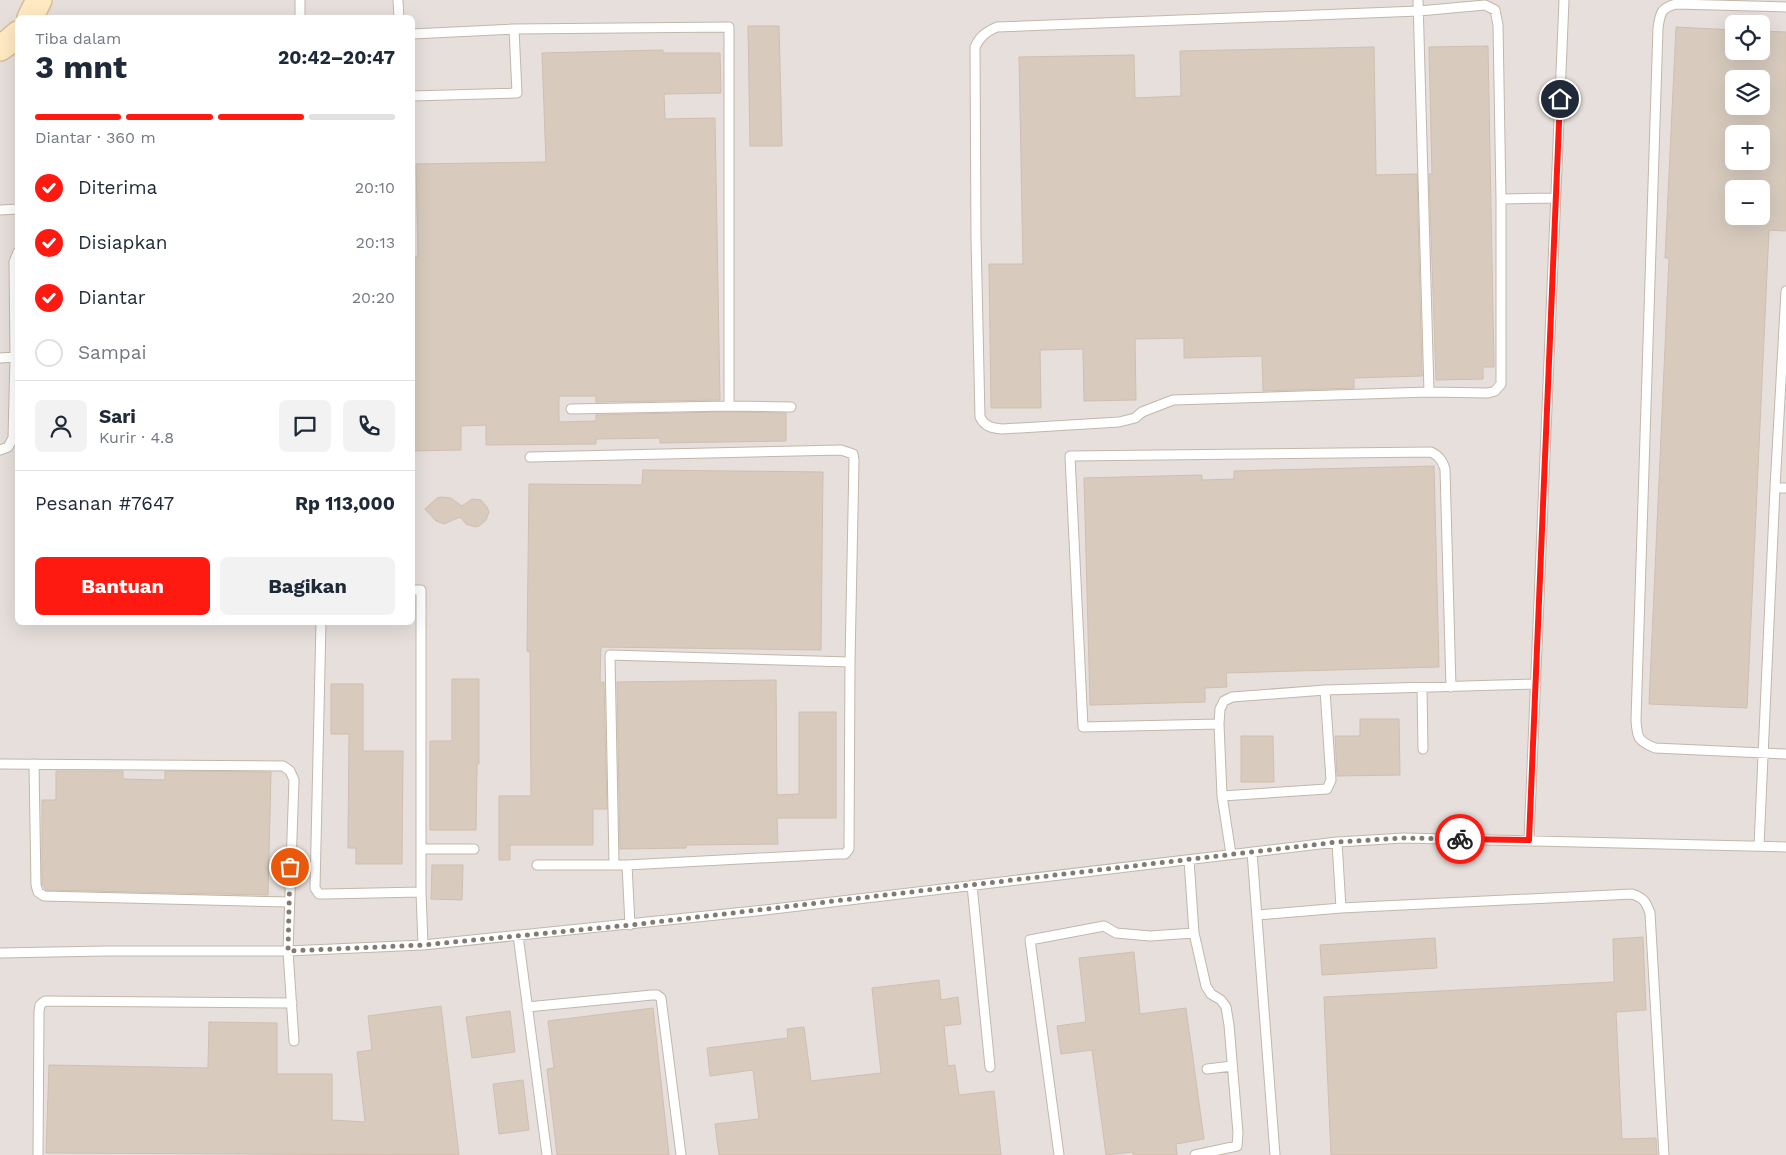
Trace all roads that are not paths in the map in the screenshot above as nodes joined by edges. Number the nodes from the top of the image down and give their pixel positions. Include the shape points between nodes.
1 (300, 0) edge
2 (398, 0) edge
3 (1418, 0) edge
4 (1564, 0) edge
5 (1786, 7) edge
6 (1419, 11) junction
7 (300, 15) edge
8 (399, 15) edge
9 (514, 29) junction
10 (415, 34) edge
11 (15, 36) edge
12 (0, 48) edge
13 (415, 96) edge
14 (1555, 198) junction
15 (1501, 199) junction
16 (15, 209) edge
17 (0, 210) edge
18 (15, 255) edge
19 (1786, 291) edge
20 (15, 310) edge
21 (15, 357) edge
22 (0, 358) edge
23 (15, 384) edge
24 (1429, 392) junction
25 (729, 406) junction
26 (791, 407) dead end
27 (571, 409) dead end
28 (0, 450) edge
29 (530, 457) dead end
30 (1775, 488) junction
31 (1786, 488) edge
32 (415, 590) edge
33 (321, 625) edge
34 (850, 662) junction
35 (1536, 684) junction
36 (1451, 686) junction
37 (1422, 688) junction
38 (1325, 690) junction
39 (1219, 724) junction
40 (1423, 749) dead end
41 (1762, 753) junction
42 (1786, 754) edge
43 (0, 764) edge
44 (34, 764) junction
45 (1222, 796) junction
46 (1529, 840) junction
47 (1337, 842) junction
48 (1758, 846) junction
49 (1786, 847) edge
50 (474, 848) dead end
51 (422, 849) junction
52 (1252, 852) junction
53 (1231, 854) junction
54 (1189, 860) junction
55 (614, 864) junction
56 (537, 865) dead end
57 (627, 865) junction
58 (972, 885) junction
59 (421, 892) junction
60 (289, 902) junction
61 (1341, 908) junction
62 (1258, 915) junction
63 (630, 925) junction
64 (1194, 933) junction
65 (518, 936) junction
66 (423, 945) junction
67 (288, 951) junction
68 (0, 953) edge
69 (292, 1003) junction
70 (527, 1007) junction
71 (294, 1041) dead end
72 (1232, 1066) junction
73 (990, 1067) dead end
74 (1207, 1069) dead end
75 (38, 1155) edge
76 (547, 1155) edge
77 (681, 1155) edge
78 (1059, 1155) edge
79 (1195, 1155) edge
80 (1275, 1155) edge
81 (1664, 1155) edge

1 - 7 lane
2 - 8 lane
3 - 6 lane
4 - 14 lane
5 - 41 lane via 1676,4 1666,7 1660,14 1658,28 1637,734 1642,742 1655,748
6 - 15 lane via 1485,5 1495,10 1498,25
6 - 24 lane
6 - 24 lane via 997,26 987,31 975,47 980,417 990,428 1002,429 1120,422 1172,400
9 - 10 lane
9 - 13 lane via 517,93
9 - 25 lane via 729,27
11 - 12 street
14 - 15 lane
14 - 35 lane
15 - 24 lane via 1501,384 1488,393
16 - 17 lane
18 - 20 lane
19 - 30 lane
21 - 22 lane
23 - 28 lane via 13,438 8,447
25 - 26 lane
25 - 27 lane
29 - 34 lane via 840,450 852,454
30 - 31 lane
30 - 41 lane
32 - 51 lane via 421,590
33 - 59 lane via 316,888 319,894
34 - 55 lane via 610,655
34 - 57 lane via 850,841 845,854
35 - 36 lane
35 - 46 lane
36 - 37 lane
36 - 39 lane via 1445,469 1438,456 1431,452 1070,456 1083,727
37 - 38 lane
37 - 40 lane
38 - 39 lane via 1232,697 1224,701 1220,709
38 - 45 lane via 1331,780 1327,789
39 - 45 lane
41 - 42 lane
41 - 48 lane
43 - 44 lane
44 - 60 lane via 36,885 44,896
44 - 60 lane via 283,766 294,780
45 - 53 lane
46 - 47 lane via 1404,838
46 - 48 lane
47 - 52 lane
47 - 61 lane
48 - 49 lane
50 - 51 lane
51 - 59 lane
52 - 53 lane
52 - 62 lane
53 - 54 lane
54 - 58 lane
54 - 64 lane
55 - 56 lane
55 - 57 lane
57 - 63 lane
58 - 63 lane
58 - 73 lane
59 - 66 lane
60 - 67 lane
61 - 62 lane
61 - 81 lane via 1632,894 1642,897 1650,913
62 - 80 lane
63 - 65 lane
64 - 72 lane via 1206,986 1226,1007
64 - 78 lane via 1150,936 1116,933 1104,926 1030,940
65 - 66 lane
65 - 70 lane
66 - 67 lane
67 - 68 lane
67 - 69 lane
69 - 71 lane
69 - 75 lane via 45,1001 39,1011
70 - 76 lane
70 - 77 lane via 652,995 661,998
72 - 74 lane
72 - 79 lane via 1237,1146

